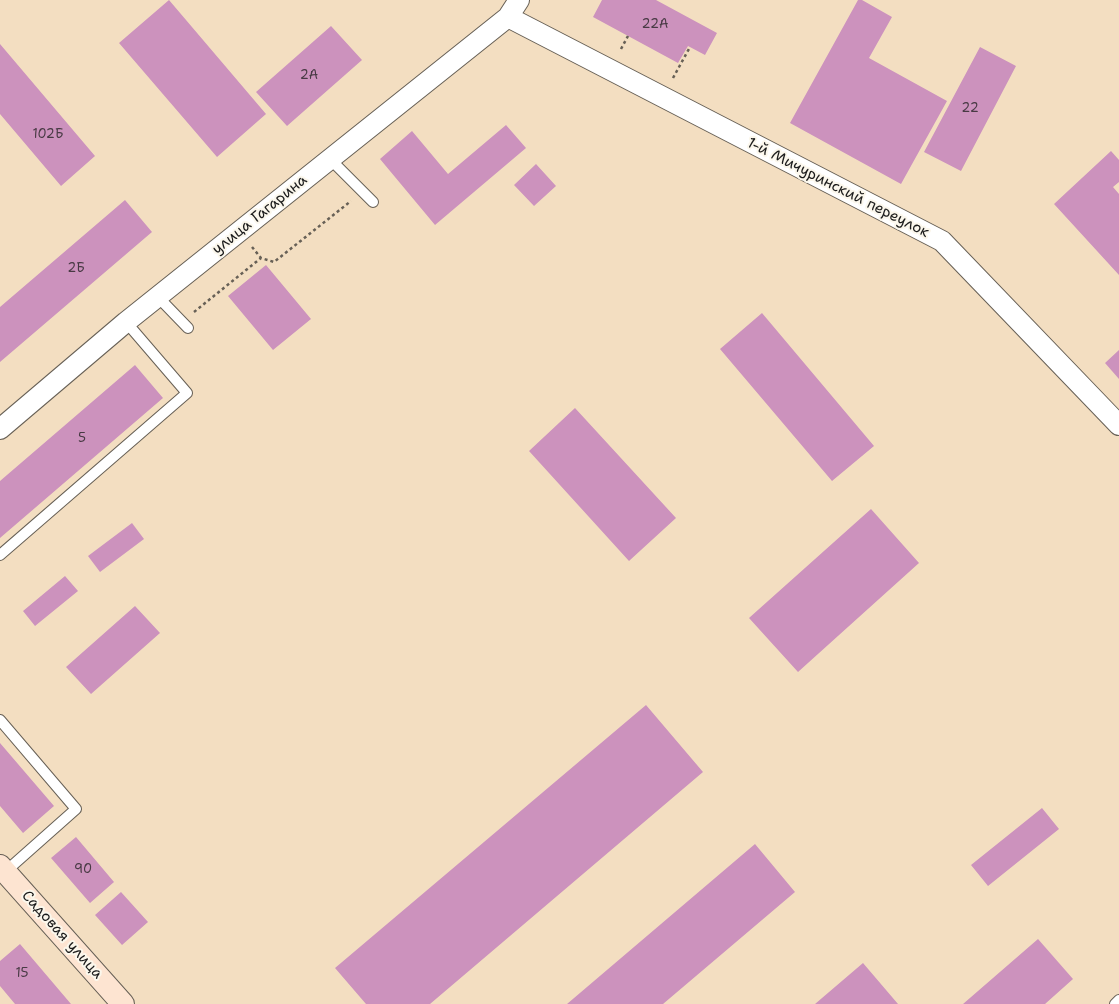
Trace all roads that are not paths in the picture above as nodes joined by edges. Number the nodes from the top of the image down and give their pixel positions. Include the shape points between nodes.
1 (519, 0) edge
2 (508, 17) junction
3 (330, 158) junction
4 (373, 202) dead end
5 (158, 297) junction
6 (126, 322) junction
7 (185, 324) road end
8 (1119, 426) edge
9 (0, 429) edge
10 (0, 556) edge
11 (0, 720) edge
12 (2, 869) edge
13 (1119, 1000) edge
14 (123, 1004) edge
15 (1115, 1004) edge

1 - 2 street, улица Гагарина
2 - 3 street, улица Гагарина
2 - 8 street, 1-й Мичуринский переулок via 942,241
3 - 4 lane
3 - 5 street, улица Гагарина
5 - 6 street, улица Гагарина
5 - 7 lane
6 - 9 street, улица Гагарина
6 - 10 lane via 187,393
11 - 12 lane via 76,809
12 - 14 main road, Садовая улица
13 - 15 lane

